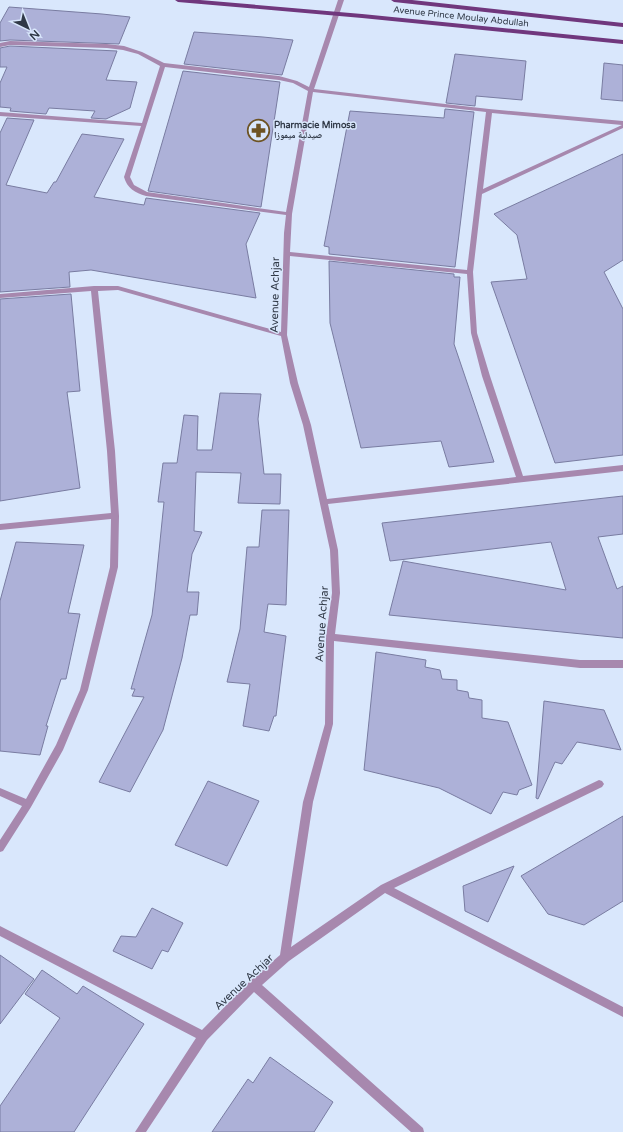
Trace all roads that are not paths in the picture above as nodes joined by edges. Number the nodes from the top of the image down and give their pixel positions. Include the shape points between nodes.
1 (178, 0) edge
2 (341, 0) edge
3 (394, 0) edge
4 (337, 14) junction
5 (623, 25) edge
6 (623, 42) edge
7 (0, 45) edge
8 (164, 65) junction
9 (311, 90) junction
10 (489, 111) junction
11 (0, 114) edge
12 (144, 125) junction
13 (623, 125) edge
14 (480, 193) junction
15 (289, 214) junction
16 (287, 254) junction
17 (470, 272) junction
18 (94, 288) junction
19 (0, 296) edge
20 (284, 335) junction
21 (623, 468) edge
22 (520, 479) junction
23 (323, 502) junction
24 (115, 516) junction
25 (0, 527) edge
26 (330, 637) junction
27 (623, 664) edge
28 (599, 784) dead end
29 (0, 792) edge
30 (28, 804) junction
31 (0, 848) edge
32 (384, 888) junction
33 (0, 931) edge
34 (285, 958) junction
35 (254, 985) junction
36 (623, 1012) edge
37 (203, 1036) junction
38 (140, 1132) edge
39 (419, 1132) edge

1 - 4 main road, Avenue Prince Moulay Abdullah
2 - 4 street, Avenue Achjar
3 - 5 main road, Avenue Prince Moulay Abdullah
4 - 6 main road, Avenue Prince Moulay Abdullah
4 - 9 street, Avenue Achjar
7 - 8 street via 10,43 124,48
8 - 9 street via 279,78
8 - 12 street
9 - 10 street
9 - 15 street, Avenue Achjar
10 - 13 street
10 - 14 street
11 - 12 street
12 - 15 street via 127,177 132,187 146,194
13 - 14 street
14 - 17 street
15 - 16 street, Avenue Achjar
16 - 17 street
16 - 20 street, Avenue Achjar
17 - 22 street via 474,333
18 - 19 street
18 - 20 street via 118,288
18 - 24 street
20 - 23 street, Avenue Achjar
21 - 22 street
22 - 23 street
23 - 26 street, Avenue Achjar via 334,550 336,593
24 - 25 street
24 - 30 street via 114,567 84,690 60,747
26 - 27 street via 580,664
26 - 34 street, Avenue Achjar via 328,724 308,802
28 - 32 street
29 - 30 street
30 - 31 street
32 - 34 street
32 - 36 street
33 - 37 street
34 - 35 street, Avenue Achjar
35 - 37 street, Avenue Achjar
35 - 39 street
37 - 38 street, Avenue Achjar

